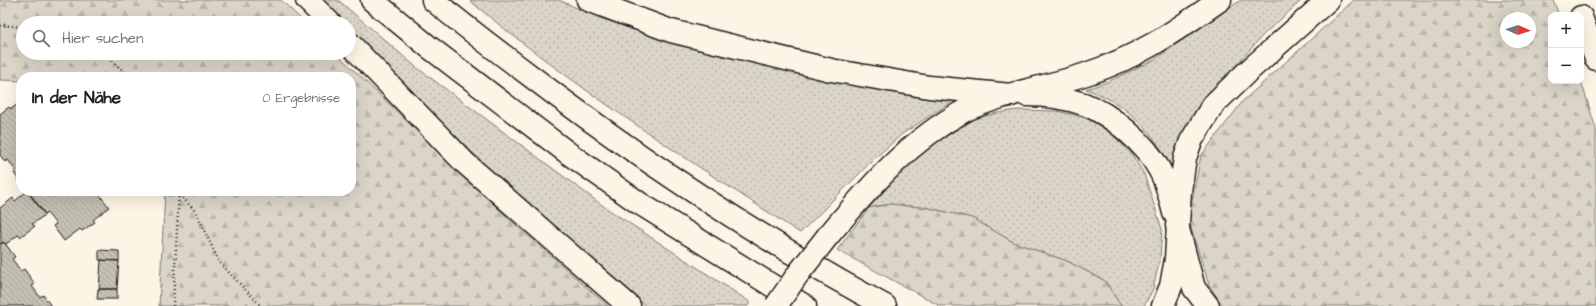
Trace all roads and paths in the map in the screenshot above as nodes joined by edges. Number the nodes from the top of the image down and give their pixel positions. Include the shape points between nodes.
1 (307, 0) edge
2 (372, 0) edge
3 (433, 0) edge
4 (588, 0) edge
5 (1220, 0) edge
6 (1328, 0) edge
7 (1575, 0) edge
8 (1580, 12) edge
9 (323, 16) edge
10 (0, 25) edge
11 (1584, 25) edge
12 (16, 26) edge
13 (356, 50) edge
14 (1596, 59) edge
15 (111, 60) edge
16 (124, 72) edge
17 (1011, 95) junction
18 (180, 196) edge
19 (181, 196) edge
20 (1178, 225) junction
21 (173, 306) edge
22 (261, 306) edge
23 (629, 306) edge
24 (776, 306) edge
25 (805, 306) edge
26 (885, 306) edge
27 (1163, 306) edge
28 (1208, 306) edge

1 - 9 main road
2 - 25 main road via 429,47 606,180
3 - 26 main road via 592,123 686,188 754,232
4 - 17 main road via 671,31 831,70 929,88
5 - 17 main road via 1161,41 1121,61 1089,73
6 - 20 main road via 1242,76 1208,112 1191,141 1185,158
7 - 8 main road
10 - 12 path
11 - 14 main road
13 - 23 main road via 464,162
15 - 16 path
17 - 20 main road via 1038,95 1084,104 1121,127 1160,169
17 - 24 main road, bridge via 965,110 908,150 869,188 827,237
18 - 21 path
19 - 22 path via 196,212 219,262
20 - 27 main road via 1171,286
20 - 28 main road via 1194,288

